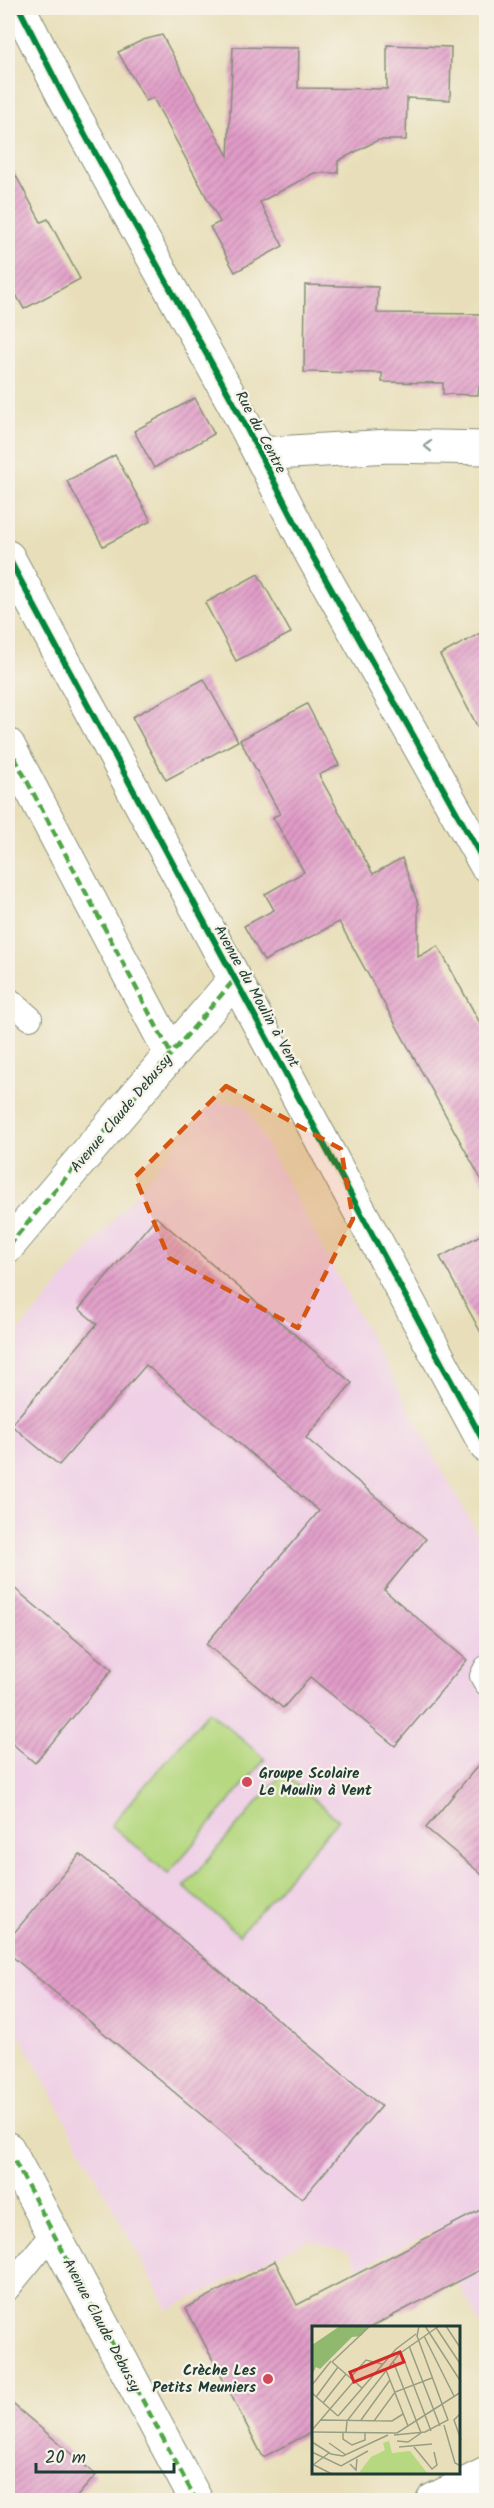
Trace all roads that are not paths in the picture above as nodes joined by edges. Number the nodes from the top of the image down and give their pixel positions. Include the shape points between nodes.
1 (20, 8) edge
2 (486, 448) edge
3 (260, 454) junction
4 (8, 557) edge
5 (8, 746) edge
6 (486, 865) edge
7 (234, 980) junction
8 (8, 999) edge
9 (30, 1018) dead end
10 (171, 1054) junction
11 (8, 1246) edge
12 (486, 1446) edge
13 (486, 1668) edge
14 (486, 1683) edge
15 (8, 2149) edge
16 (53, 2233) junction
17 (8, 2288) edge
18 (473, 2487) edge
19 (196, 2500) edge
20 (433, 2500) edge

1 - 3 street, Rue du Centre via 62,93
2 -> 3 street via 389,446
3 - 6 street, Rue du Centre via 312,555
4 - 7 street, Avenue du Moulin à Vent
5 - 10 street
7 - 10 street, Avenue Claude Debussy
7 - 12 street, Avenue du Moulin à Vent
8 - 9 lane
10 - 11 street, Avenue Claude Debussy
13 - 14 lane via 482,1676
15 - 16 street, Avenue Claude Debussy
16 - 17 lane
16 - 19 street, Avenue Claude Debussy
18 - 20 street

